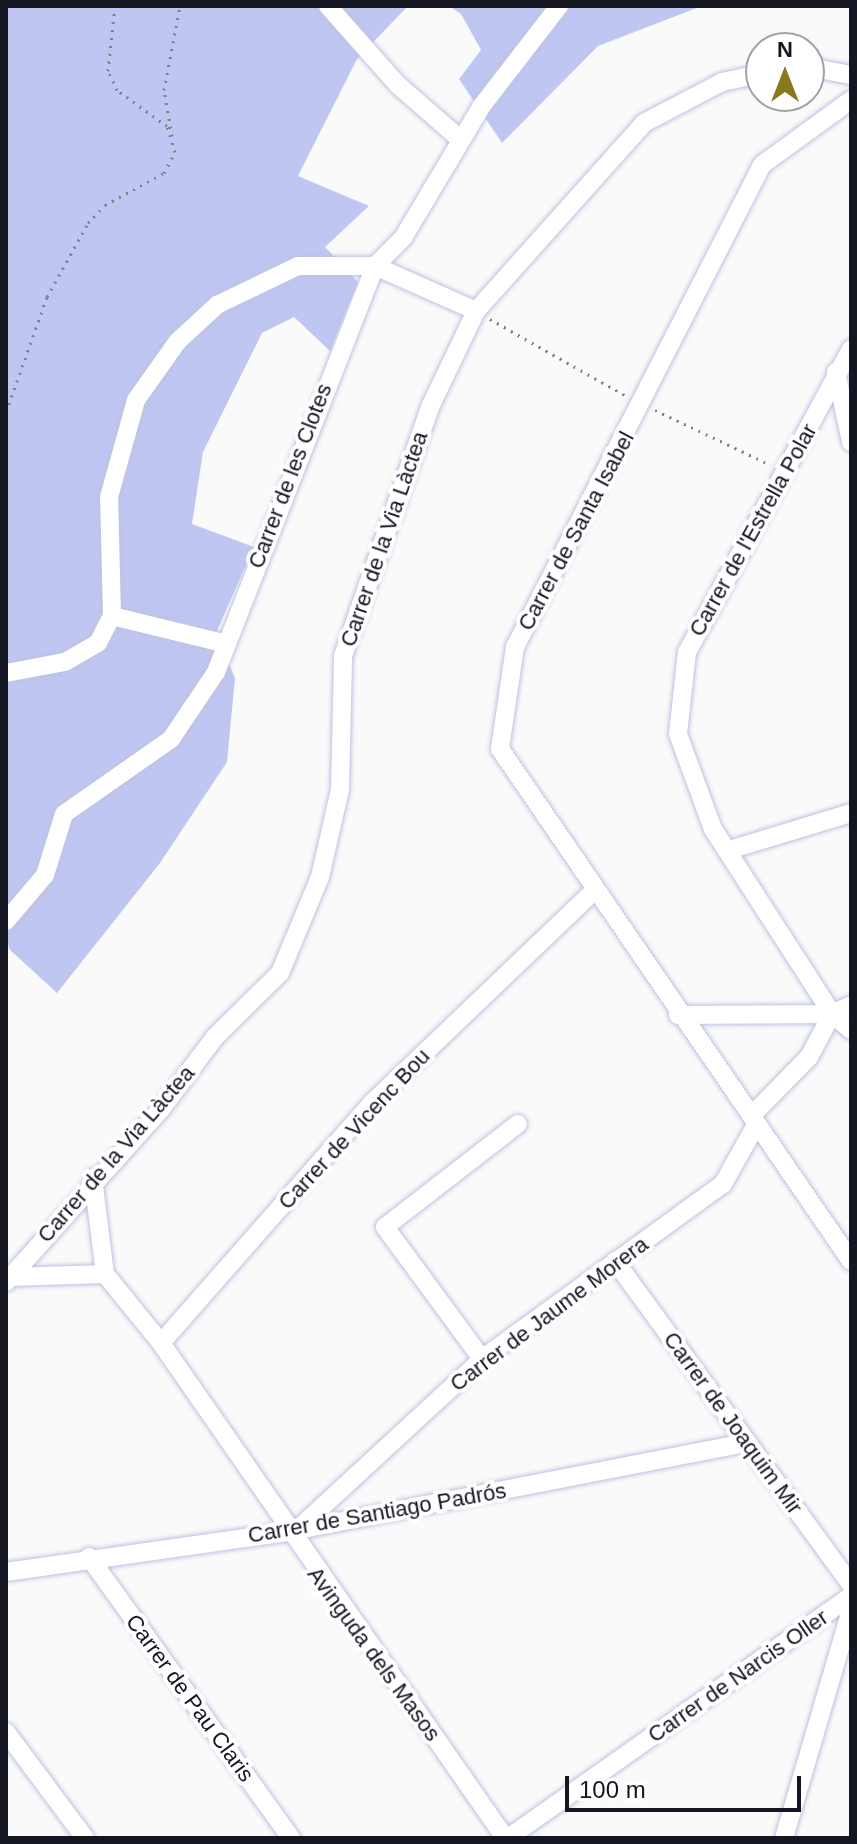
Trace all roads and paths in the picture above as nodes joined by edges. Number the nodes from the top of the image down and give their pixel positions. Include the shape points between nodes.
1 (115, 6) edge
2 (180, 6) edge
3 (328, 6) edge
4 (559, 6) edge
5 (825, 70) edge
6 (851, 75) edge
7 (745, 77) edge
8 (851, 100) edge
9 (460, 139) junction
10 (175, 152) junction
11 (375, 266) junction
12 (476, 311) junction
13 (851, 349) edge
14 (836, 372) junction
15 (6, 412) edge
16 (851, 442) edge
17 (112, 616) junction
18 (223, 643) junction
19 (6, 673) edge
20 (851, 813) edge
21 (729, 850) junction
22 (592, 893) junction
23 (6, 921) edge
24 (851, 1005) edge
25 (832, 1014) junction
26 (678, 1015) junction
27 (851, 1030) edge
28 (755, 1119) junction
29 (518, 1124) dead end
30 (93, 1178) junction
31 (615, 1261) junction
32 (851, 1261) edge
33 (105, 1274) junction
34 (8, 1280) edge
35 (161, 1343) junction
36 (482, 1359) junction
37 (747, 1443) junction
38 (292, 1531) junction
39 (89, 1557) junction
40 (6, 1572) edge
41 (851, 1585) edge
42 (851, 1596) edge
43 (851, 1611) edge
44 (6, 1732) edge
45 (13, 1757) edge
46 (85, 1838) edge
47 (291, 1838) edge
48 (506, 1838) edge
49 (784, 1838) edge

1 - 10 path via 108,71 117,90 167,126
2 - 10 path via 164,90
3 - 9 street via 388,75
4 - 9 street, Carrer de les Clotes
5 - 6 street
7 - 12 street, Carrer de la Via Làctea via 722,82 644,123
8 - 22 street, Carrer de Santa Isabel via 762,165 515,647 500,749
9 - 11 street, Carrer de les Clotes via 403,238
10 - 15 path via 164,173 105,205 88,223 47,297
11 - 12 street
11 - 17 street via 298,266 217,305 178,341 136,400 109,497
11 - 18 street, Carrer de les Clotes
12 - 30 street, Carrer de la Via Làctea via 431,405 343,656 340,790 320,877 280,973
13 - 14 street, Carrer de l'Estrella Polar
14 - 16 street
14 - 21 street, Carrer de l'Estrella Polar via 687,652 678,734 713,829
17 - 18 street
17 - 19 street via 98,643 65,662
18 - 23 street, Carrer de les Clotes via 216,672 171,739 64,814 45,875
20 - 21 street
21 - 25 street, Carrer de l'Estrella Polar
22 - 26 street, Carrer de Santa Isabel
22 - 35 street, Carrer de Vicenc Bou via 373,1102
24 - 25 street
25 - 26 street
25 - 27 street, Carrer de l'Estrella Polar
25 - 28 street, Carrer de Jaume Morera via 809,1057
26 - 28 street, Carrer de Santa Isabel
28 - 31 street, Carrer de Jaume Morera via 723,1184
28 - 32 street, Carrer de Santa Isabel
29 - 36 street via 385,1227
30 - 33 street
30 - 34 street, Carrer de la Via Làctea
31 - 36 street, Carrer de Jaume Morera
31 - 37 street, Carrer de Joaquim Mir
33 - 34 street
33 - 35 street, Avinguda dels Masos
35 - 38 street, Avinguda dels Masos
36 - 38 street, Carrer de Jaume Morera
37 - 38 street, Carrer de Santiago Padrós
37 - 41 street, Carrer de Joaquim Mir
38 - 39 street, Carrer de Santiago Padrós
38 - 48 street, Avinguda dels Masos
39 - 40 street, Carrer de Santiago Padrós
39 - 47 street, Carrer de Pau Claris
42 - 48 street, Carrer de Narcis Oller
43 - 49 street
44 - 45 street
45 - 46 street

